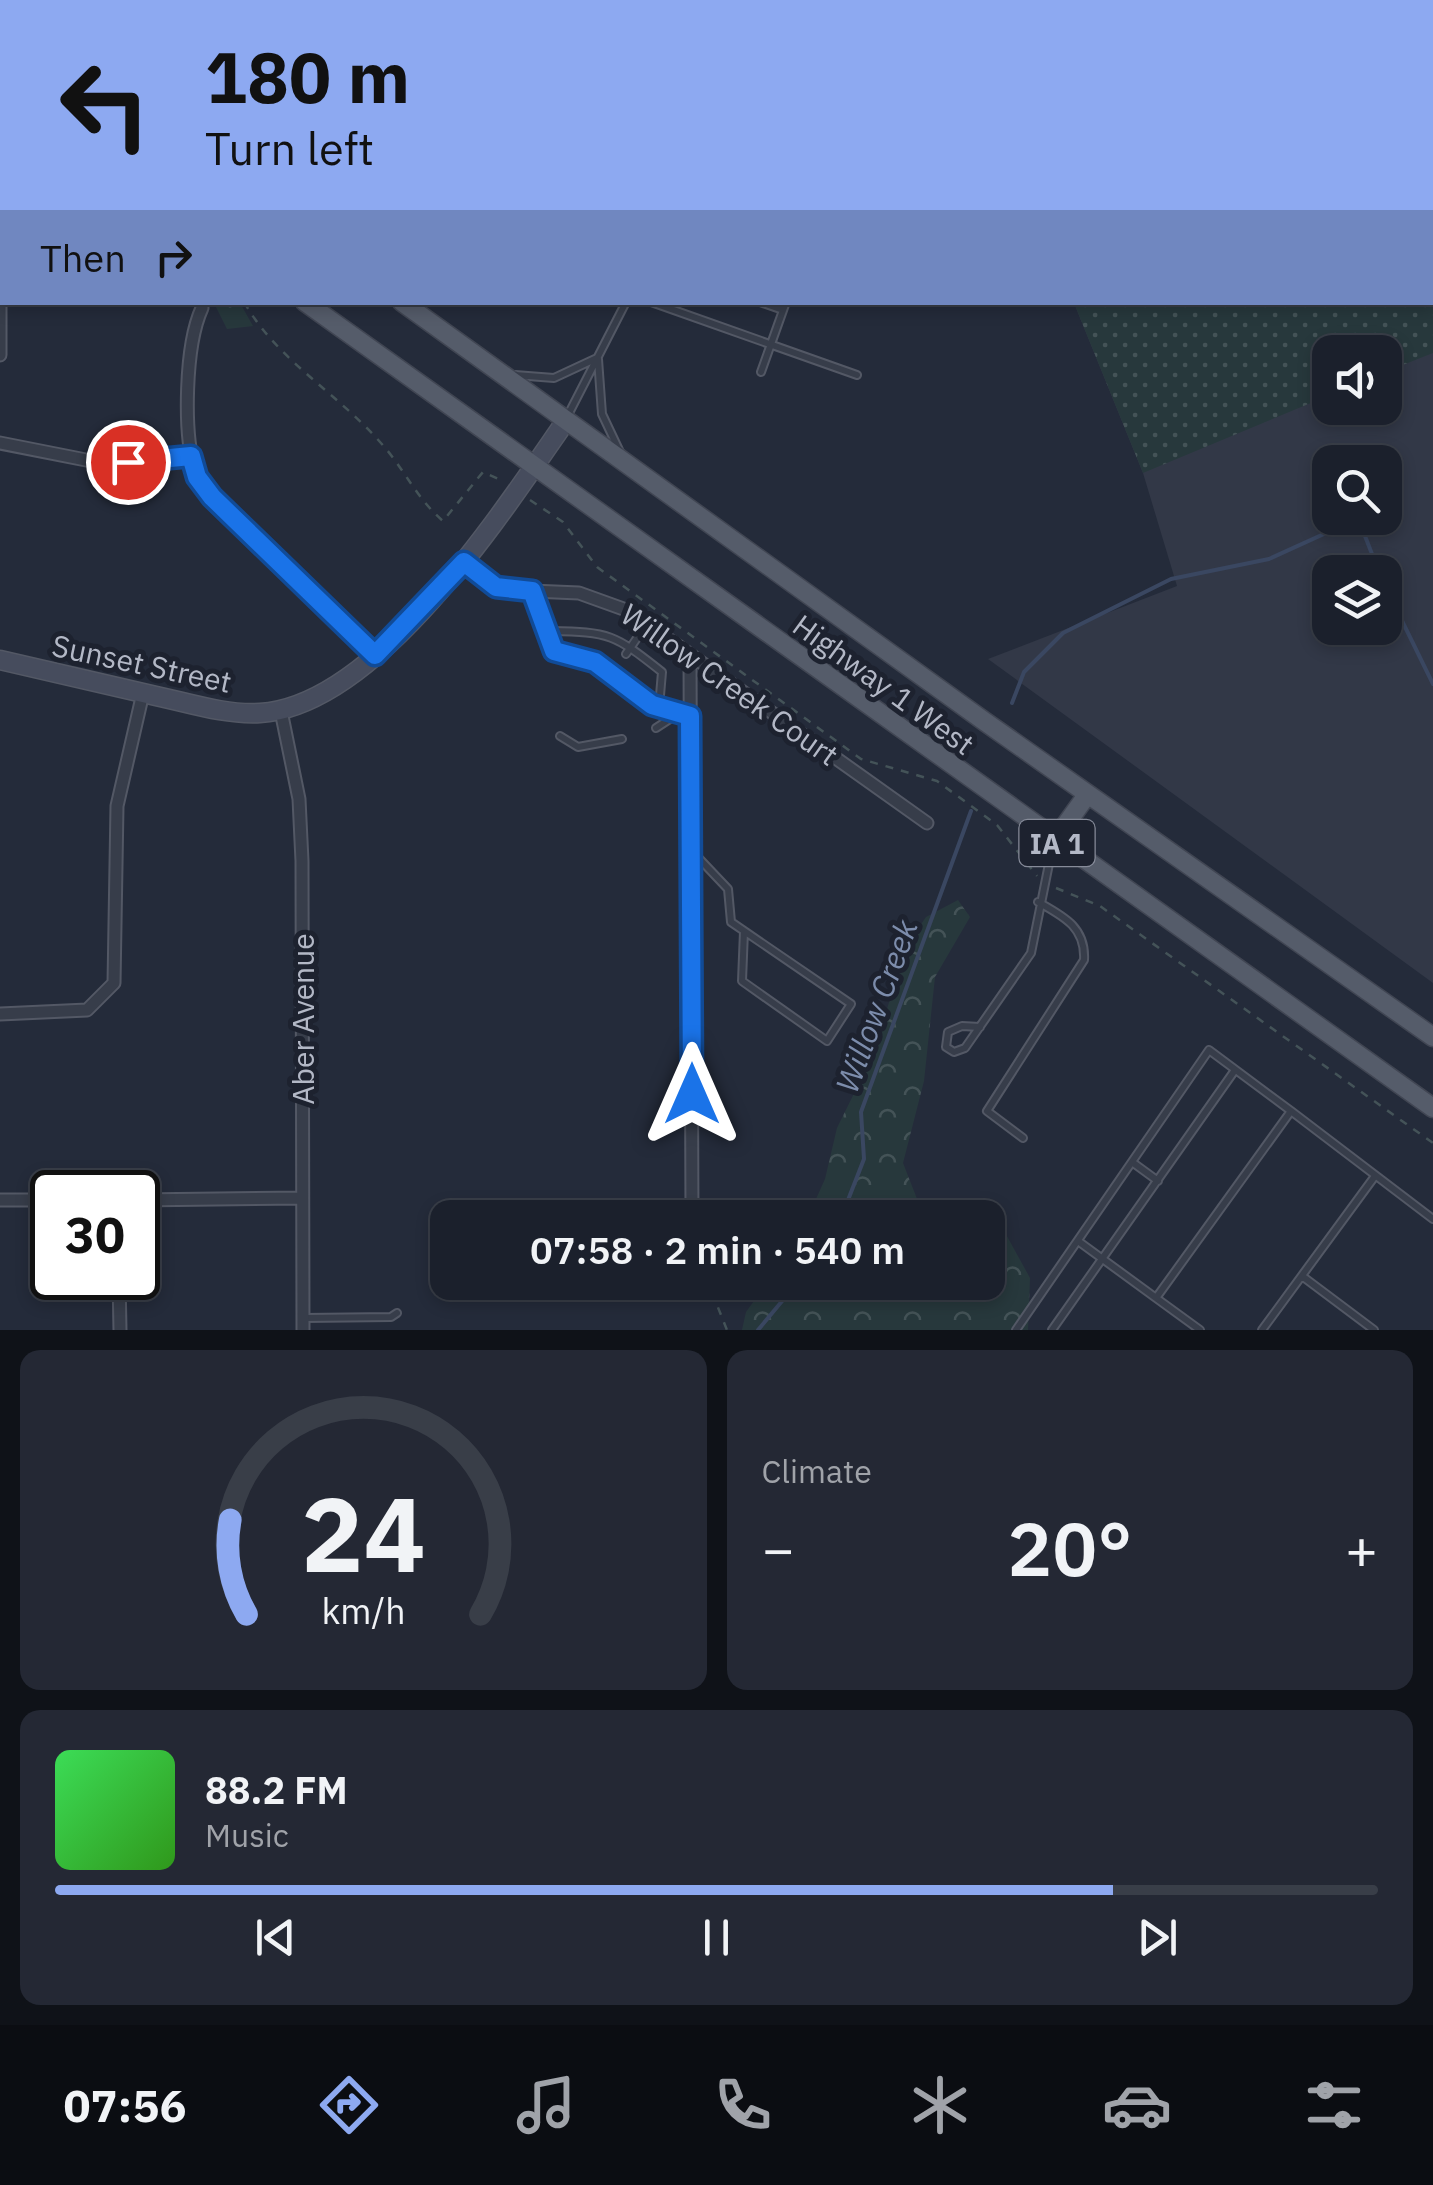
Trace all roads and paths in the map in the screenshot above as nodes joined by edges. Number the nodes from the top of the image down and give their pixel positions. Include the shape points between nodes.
1 (0, 298) edge
2 (246, 305) edge
3 (309, 305) edge
4 (406, 305) edge
5 (624, 305) edge
6 (660, 305) edge
7 (784, 306) edge
8 (202, 308) dead end
9 (772, 342) junction
10 (0, 355) edge
11 (598, 358) junction
12 (496, 372) junction
13 (762, 372) dead end
14 (857, 375) dead end
15 (565, 422) junction
16 (0, 444) edge
17 (191, 456) junction
18 (534, 466) junction
19 (626, 466) junction
20 (516, 490) junction
21 (464, 562) junction
22 (532, 591) junction
23 (646, 624) junction
24 (550, 631) junction
25 (628, 652) junction
26 (375, 655) junction
27 (690, 655) junction
28 (0, 660) edge
29 (142, 693) junction
30 (658, 707) junction
31 (281, 710) junction
32 (684, 714) junction
33 (656, 728) dead end
34 (560, 736) dead end
35 (622, 739) dead end
36 (1087, 795) junction
37 (928, 822) dead end
38 (1054, 841) junction
39 (691, 850) junction
40 (1044, 880) junction
41 (1038, 902) junction
42 (744, 931) junction
43 (0, 1014) edge
44 (980, 1027) junction
45 (1433, 1038) edge
46 (1236, 1070) junction
47 (1433, 1108) edge
48 (1291, 1111) junction
49 (1023, 1138) dead end
50 (1433, 1143) edge
51 (1132, 1162) junction
52 (1375, 1176) junction
53 (1158, 1181) junction
54 (302, 1198) junction
55 (0, 1200) edge
56 (30, 1200) edge
57 (160, 1200) edge
58 (692, 1200) edge
59 (1433, 1219) edge
60 (1078, 1241) junction
61 (1104, 1259) junction
62 (1302, 1276) junction
63 (1156, 1298) junction
64 (120, 1300) edge
65 (715, 1300) edge
66 (397, 1314) dead end
67 (303, 1324) edge
68 (1018, 1327) edge
69 (120, 1330) edge
70 (726, 1330) edge
71 (1029, 1330) edge
72 (1052, 1330) edge
73 (1200, 1330) edge
74 (1262, 1330) edge
75 (1374, 1330) edge

1 - 10 street
2 - 20 path via 267,338 371,432 420,500 444,520 482,472
3 - 18 main road, Highway 1 West / IA 1
4 - 12 main road, Highway 1 West / IA 1
5 - 11 lane
6 - 9 lane
7 - 9 lane
8 - 17 street via 190,342
9 - 13 lane
9 - 14 lane
11 - 12 lane via 540,380
11 - 15 lane
11 - 19 lane via 602,414
12 - 15 main road, Highway 1 West / IA 1
15 - 18 street, Sunset Street
15 - 19 main road, Highway 1 West / IA 1
16 - 17 street via 91,460
17 - 26 street via 212,497
18 - 20 street, Sunset Street
18 - 38 main road, Highway 1 West / IA 1
19 - 36 main road, Highway 1 West / IA 1
20 - 21 street, Sunset Street
20 - 40 path via 563,522 597,567 862,759 937,781 982,814
21 - 22 street, Willow Creek Court via 496,587
21 - 26 street, Sunset Street
22 - 23 street, Willow Creek Court via 597,597
22 - 24 lane
23 - 25 lane
23 - 27 street, Willow Creek Court
24 - 25 lane via 606,633
24 - 30 lane via 554,651 576,654
25 - 30 lane via 662,672
26 - 31 street, Sunset Street via 336,688
27 - 32 street
27 - 37 street, Willow Creek Court
28 - 29 street, Sunset Street
29 - 31 street, Sunset Street via 234,712
29 - 43 street via 117,806 114,983 87,1010
30 - 32 lane
31 - 54 street, Aber Avenue via 302,843
32 - 33 lane
32 - 39 street
34 - 35 lane via 578,747
36 - 38 main road
36 - 45 main road, Highway 1 West / IA 1
38 - 40 lane
38 - 47 main road, Highway 1 West / IA 1
39 - 42 lane via 728,889 731,922
39 - 58 street
40 - 41 lane
40 - 50 path via 1100,906
41 - 44 lane via 1031,953
41 - 49 lane via 1078,930 1084,960 987,1111
42 - 42 lane via 852,1004 827,1041 742,980
44 - 44 lane via 948,1032 946,1047 965,1048
46 - 48 lane
46 - 51 lane via 1209,1050
46 - 53 lane
48 - 52 lane
48 - 63 lane
51 - 53 lane
51 - 60 lane
52 - 59 lane
52 - 62 lane
53 - 61 lane
54 - 57 street
54 - 67 street, Aber Avenue
55 - 56 street
60 - 61 lane
60 - 68 lane
61 - 63 lane
61 - 72 lane
62 - 74 lane
62 - 75 lane
63 - 73 lane
64 - 69 street
65 - 70 path
66 - 67 lane
68 - 71 lane

